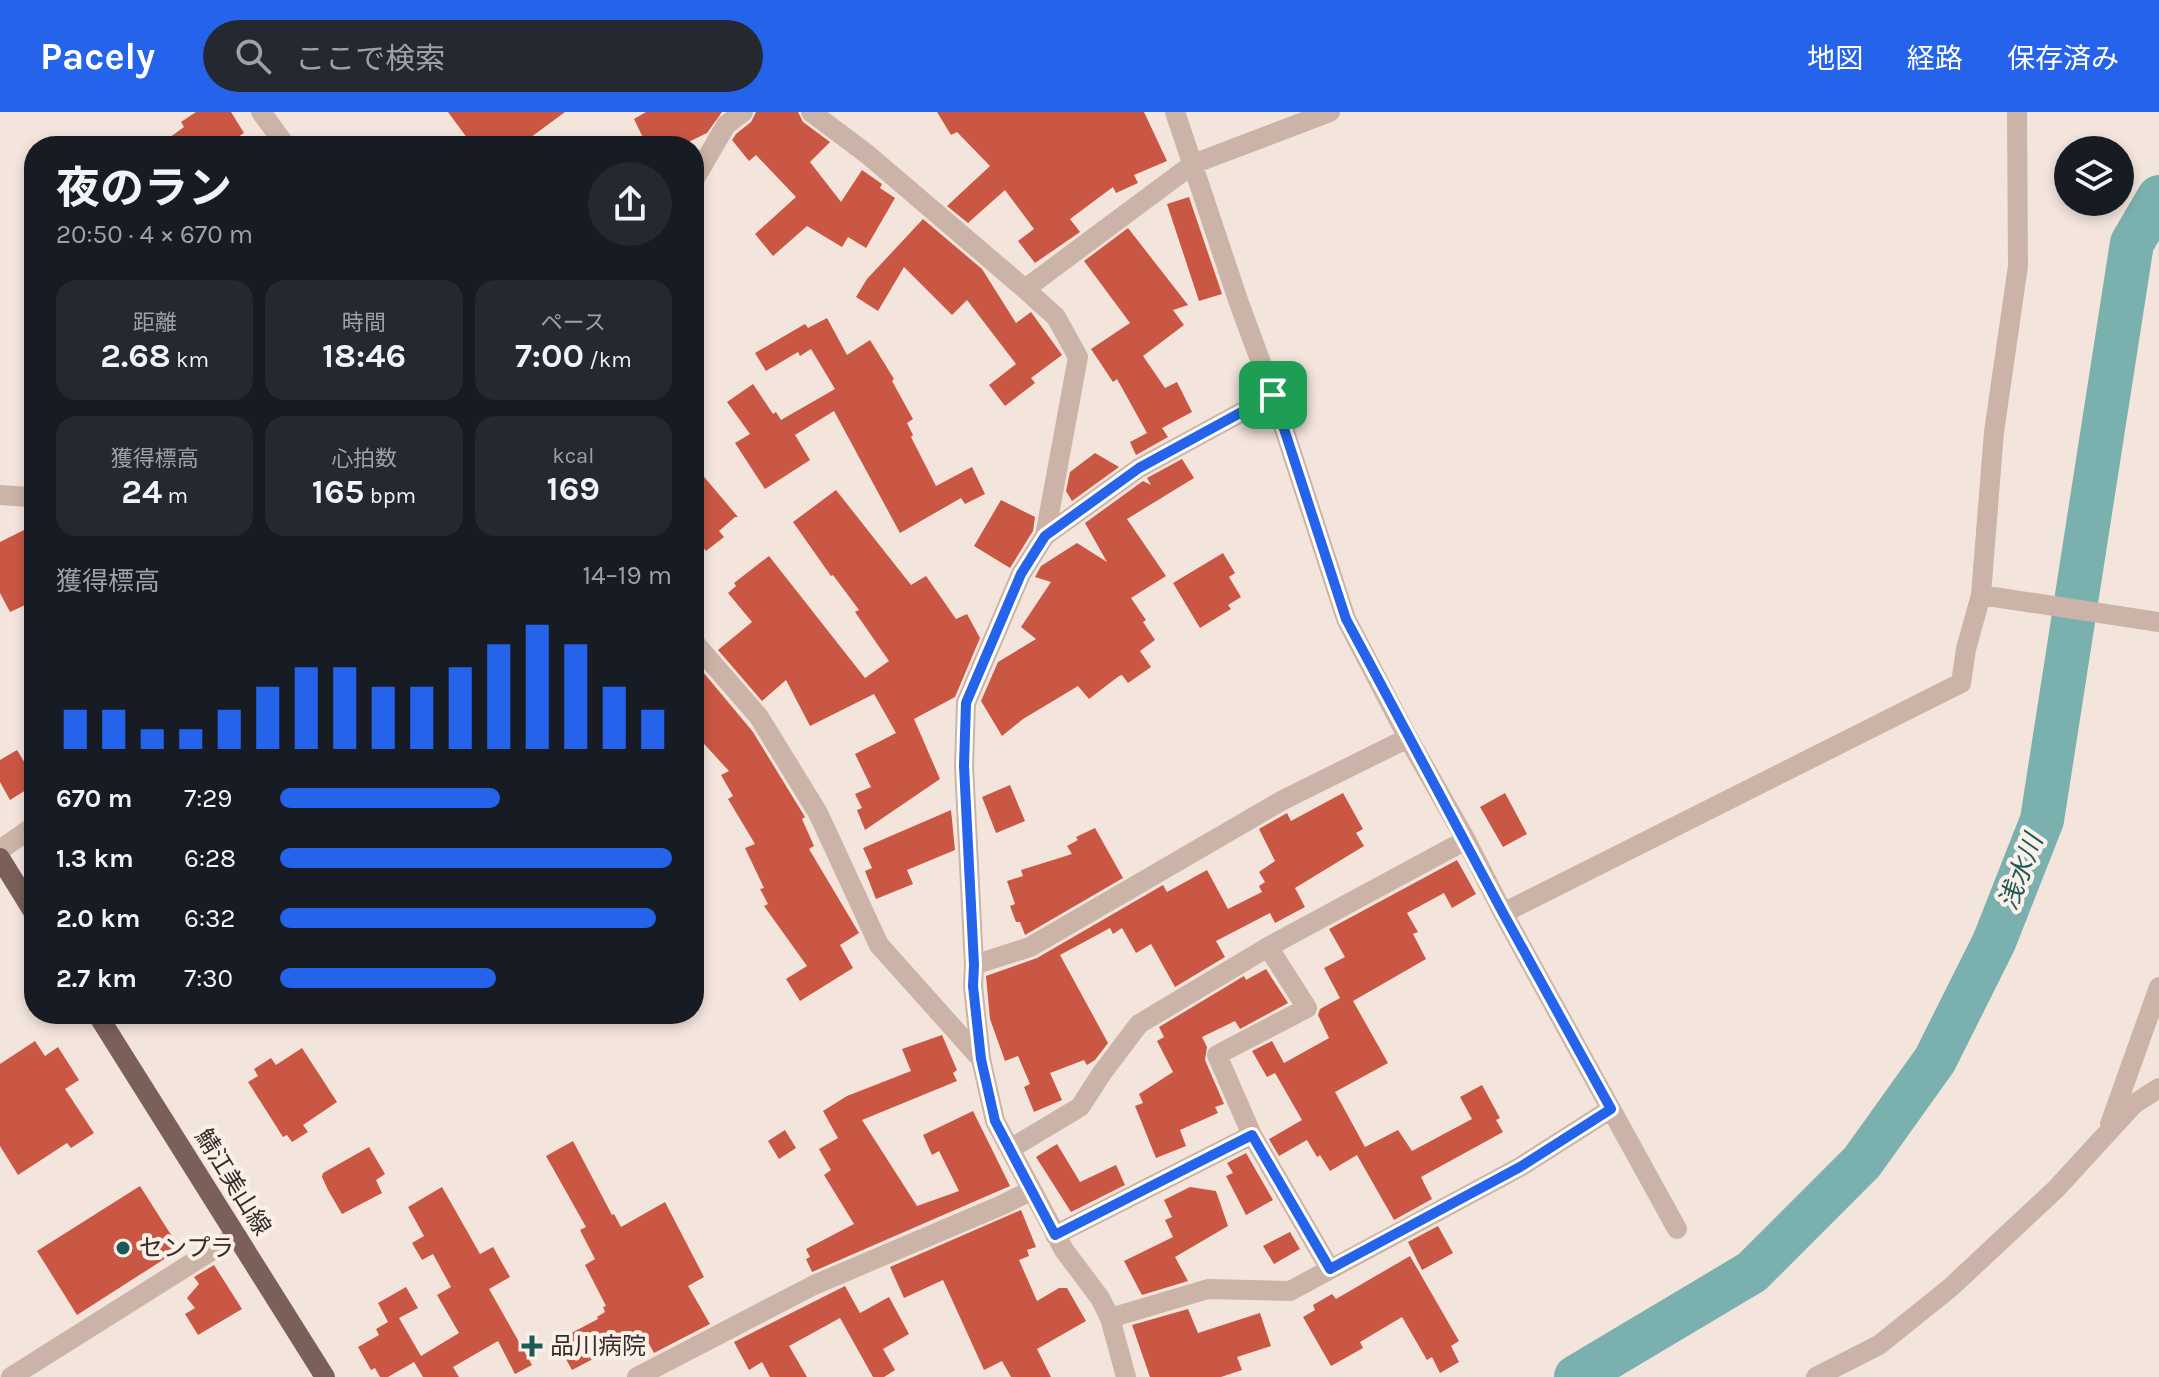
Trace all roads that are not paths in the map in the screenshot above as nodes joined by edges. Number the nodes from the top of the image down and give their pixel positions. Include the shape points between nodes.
1 (261, 112) edge
2 (743, 112) edge
3 (811, 112) edge
4 (1175, 112) edge
5 (1330, 112) edge
6 (2017, 112) edge
7 (279, 136) edge
8 (704, 163) edge
9 (1193, 164) junction
10 (1025, 289) junction
11 (1273, 395) junction
12 (0, 495) edge
13 (24, 497) edge
14 (1045, 536) junction
15 (1981, 595) junction
16 (2159, 622) edge
17 (704, 654) edge
18 (1408, 738) junction
19 (24, 833) edge
20 (1466, 840) junction
21 (0, 850) edge
22 (0, 858) edge
23 (24, 897) edge
24 (1503, 913) junction
25 (1268, 947) junction
26 (974, 965) junction
27 (2159, 987) edge
28 (103, 1024) edge
29 (981, 1059) junction
30 (2159, 1088) edge
31 (1611, 1109) junction
32 (2108, 1131) junction
33 (1252, 1135) junction
34 (1010, 1149) junction
35 (1032, 1190) junction
36 (1677, 1229) dead end
37 (1055, 1235) junction
38 (235, 1236) junction
39 (1330, 1269) junction
40 (1110, 1318) junction
41 (11, 1377) edge
42 (325, 1377) edge
43 (637, 1377) edge
44 (1126, 1377) edge
45 (1816, 1377) edge

1 - 7 street
2 - 8 street via 726,125
3 - 10 street
4 - 9 street
5 - 9 street
6 - 15 street via 2018,266 1994,432
9 - 10 street
9 - 11 street
10 - 14 street via 1056,317 1078,357
11 - 14 street via 1139,468
11 - 18 street via 1346,619
12 - 13 street
14 - 26 street via 1021,574 966,703
15 - 16 street
15 - 24 street via 1961,683
17 - 29 street via 759,717 818,813 879,945
18 - 20 street
18 - 26 street via 1283,800 1030,947
19 - 21 street
20 - 24 street
20 - 25 street
22 - 23 main road
24 - 31 street
25 - 33 street via 1307,1008 1217,1055
25 - 34 street via 1139,1024 1080,1107
26 - 29 street
27 - 32 street
28 - 38 main road, 鯖江美山線
29 - 34 street via 995,1121
30 - 32 street
31 - 36 street
31 - 39 street via 1520,1167
32 - 45 street via 2056,1189 1950,1288 1879,1345
33 - 37 street
33 - 39 street
34 - 35 street
35 - 37 street
35 - 43 street via 814,1285
37 - 40 street
38 - 41 street
38 - 42 main road, 鯖江美山線
39 - 40 street via 1290,1291 1208,1289
40 - 44 street

